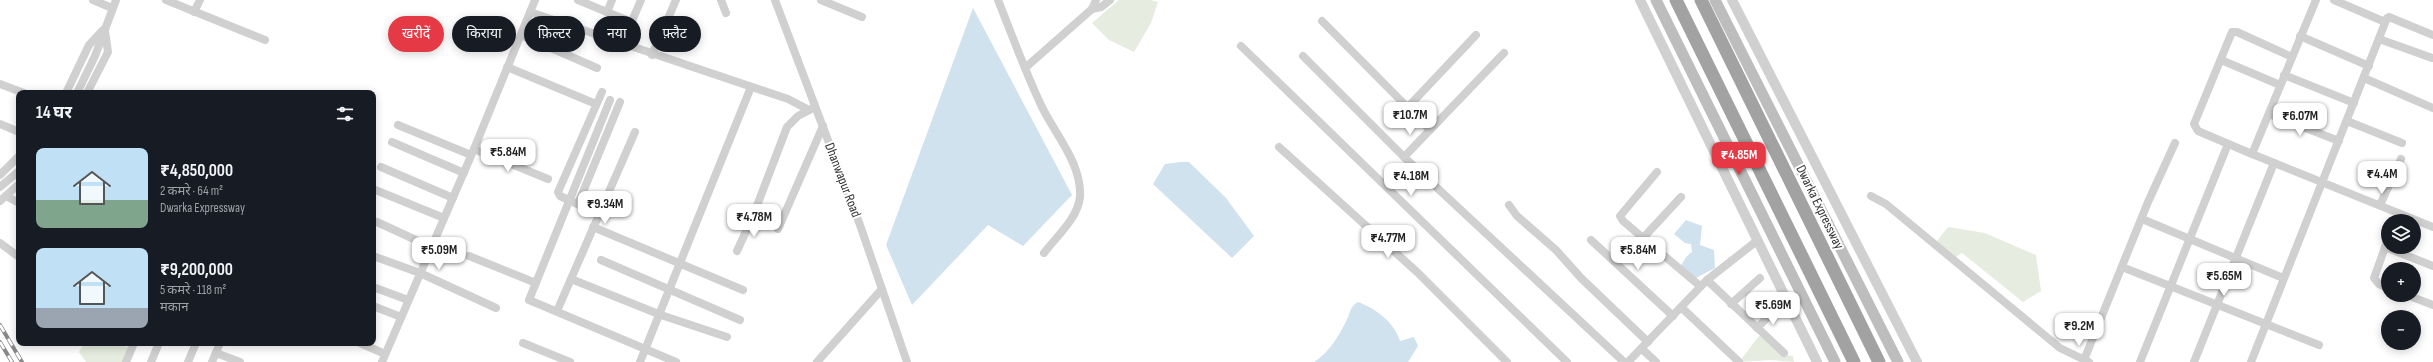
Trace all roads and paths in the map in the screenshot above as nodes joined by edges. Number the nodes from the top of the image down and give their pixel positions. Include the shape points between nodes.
1 (93, 0) edge
2 (166, 0) edge
3 (200, 0) edge
4 (535, 0) edge
5 (578, 0) edge
6 (612, 0) edge
7 (640, 0) edge
8 (676, 0) edge
9 (721, 0) edge
10 (775, 0) edge
11 (821, 0) edge
12 (998, 0) edge
13 (1096, 0) edge
14 (1110, 0) edge
15 (1640, 0) edge
16 (1656, 0) edge
17 (1676, 0) edge
18 (1701, 0) edge
19 (1715, 0) edge
20 (1732, 0) edge
21 (2316, 0) edge
22 (2334, 0) edge
23 (114, 4) edge
24 (1092, 9) junction
25 (194, 12) junction
26 (530, 12) junction
27 (607, 12) junction
28 (726, 13) dead end
29 (617, 16) edge
30 (633, 16) edge
31 (862, 17) dead end
32 (1322, 21) dead end
33 (2385, 22) junction
34 (105, 28) junction
35 (593, 34) edge
36 (521, 35) junction
37 (1476, 35) dead end
38 (2433, 35) edge
39 (2300, 36) junction
40 (2379, 39) junction
41 (265, 40) dead end
42 (1241, 46) dead end
43 (641, 51) edge
44 (1504, 53) dead end
45 (652, 55) junction
46 (1303, 56) dead end
47 (2292, 58) junction
48 (2432, 58) dead end
49 (2221, 60) junction
50 (2369, 66) junction
51 (507, 67) junction
52 (597, 68) dead end
53 (1025, 68) junction
54 (2284, 75) junction
55 (2364, 78) junction
56 (0, 84) edge
57 (2280, 85) junction
58 (752, 87) junction
59 (16, 90) edge
60 (67, 90) edge
61 (78, 90) edge
62 (89, 90) edge
63 (602, 92) dead end
64 (610, 100) dead end
65 (620, 102) dead end
66 (2354, 103) junction
67 (596, 104) junction
68 (1408, 107) junction
69 (812, 108) junction
70 (2433, 108) edge
71 (2269, 114) junction
72 (2347, 120) junction
73 (0, 124) edge
74 (398, 125) dead end
75 (823, 126) junction
76 (1430, 130) junction
77 (16, 131) edge
78 (635, 132) dead end
79 (2339, 141) junction
80 (392, 142) dead end
81 (2175, 143) dead end
82 (2402, 143) dead end
83 (2228, 144) junction
84 (1279, 147) dead end
85 (473, 152) junction
86 (2252, 154) junction
87 (1404, 157) junction
88 (16, 159) edge
89 (2401, 159) dead end
90 (2274, 164) junction
91 (381, 168) dead end
92 (1657, 172) dead end
93 (464, 173) junction
94 (16, 174) edge
95 (0, 175) edge
96 (548, 179) dead end
97 (2322, 182) junction
98 (0, 187) edge
99 (16, 187) edge
100 (376, 190) edge
101 (1681, 196) dead end
102 (1871, 196) dead end
103 (453, 198) junction
104 (3, 199) edge
105 (568, 200) junction
106 (16, 202) edge
107 (578, 204) junction
108 (2380, 205) junction
109 (1509, 206) dead end
110 (2399, 213) joint
111 (599, 214) junction
112 (444, 218) junction
113 (2142, 219) junction
114 (377, 222) dead end
115 (593, 226) junction
116 (2433, 227) edge
117 (778, 229) dead end
118 (1644, 237) junction
119 (2190, 239) junction
120 (1591, 240) dead end
121 (1758, 240) junction
122 (0, 243) edge
123 (431, 247) junction
124 (737, 252) dead end
125 (1044, 253) dead end
126 (16, 254) edge
127 (2382, 254) edge
128 (2408, 254) edge
129 (469, 256) dead end
130 (376, 257) edge
131 (2236, 259) junction
132 (601, 260) dead end
133 (682, 263) junction
134 (2433, 266) edge
135 (2122, 267) junction
136 (420, 273) junction
137 (1760, 278) dead end
138 (2282, 278) junction
139 (572, 279) junction
140 (1707, 280) junction
141 (536, 283) junction
142 (2172, 285) junction
143 (2381, 285) edge
144 (1700, 286) junction
145 (376, 288) edge
146 (882, 289) junction
147 (671, 290) junction
148 (742, 290) dead end
149 (408, 300) junction
150 (2421, 300) edge
151 (1731, 304) junction
152 (2217, 305) junction
153 (2433, 305) edge
154 (376, 307) edge
155 (1681, 307) junction
156 (496, 308) dead end
157 (1775, 310) dead end
158 (557, 311) junction
159 (661, 315) junction
160 (1673, 316) junction
161 (401, 317) junction
162 (740, 320) dead end
163 (2265, 324) junction
164 (1757, 328) junction
165 (727, 337) dead end
166 (1648, 342) junction
167 (523, 343) dead end
168 (2319, 345) dead end
169 (133, 346) edge
170 (158, 346) edge
171 (195, 346) edge
172 (219, 346) edge
173 (365, 346) edge
174 (1642, 349) junction
175 (646, 350) junction
176 (216, 353) junction
177 (1784, 353) dead end
178 (383, 358) edge
179 (2086, 361) edge
180 (126, 362) edge
181 (151, 362) edge
182 (188, 362) edge
183 (212, 362) edge
184 (240, 362) edge
185 (570, 362) edge
186 (640, 362) edge
187 (676, 362) edge
188 (817, 362) edge
189 (907, 362) edge
190 (1507, 362) edge
191 (1566, 362) edge
192 (1624, 362) edge
193 (1628, 362) edge
194 (1656, 362) edge
195 (1739, 362) edge
196 (1817, 362) edge
197 (1835, 362) edge
198 (1854, 362) edge
199 (1879, 362) edge
200 (1898, 362) edge
201 (1917, 362) edge
202 (2140, 362) edge
203 (2194, 362) edge
204 (2251, 362) edge

1 - 23 street
2 - 25 street
3 - 25 street
4 - 26 street
5 - 27 street
6 - 27 street
7 - 30 street
8 - 45 street
9 - 28 street
10 - 69 street, Dhanwapur Road
11 - 31 street
12 - 53 street
13 - 24 street
14 - 24 street via 1101,7
15 - 121 street
16 - 197 main road
17 - 198 highway
18 - 199 highway, Dwarka Expressway
19 - 200 main road
20 - 201 street
21 - 39 street
22 - 33 street
23 - 34 street
24 - 53 street
25 - 41 street
26 - 35 street
26 - 36 street
27 - 29 street
32 - 68 street
33 - 38 street via 2389,17
33 - 40 street
34 - 60 street via 88,45
34 - 61 street
34 - 62 street via 108,52
36 - 51 street
36 - 52 street
37 - 68 street
39 - 47 street
39 - 50 street
40 - 48 street
40 - 50 street
42 - 191 street
43 - 45 street
44 - 76 street
45 - 58 street
46 - 87 street
47 - 49 street via 2234,31
47 - 54 street
49 - 57 street
49 - 83 street via 2194,124 2198,131
50 - 55 street
51 - 67 street
51 - 85 street
53 - 125 street via 1052,127 1073,161 1079,186 1080,197 1073,217
54 - 57 street
54 - 66 street
55 - 66 street
55 - 70 street
56 - 59 street
57 - 71 street
58 - 69 street
58 - 133 street via 736,119
63 - 67 street
64 - 105 street
65 - 107 street
66 - 72 street
67 - 105 street via 558,192
68 - 76 street
69 - 75 street, Dhanwapur Road
69 - 124 street via 787,126
71 - 79 street
71 - 86 street
72 - 79 street
72 - 82 street
73 - 77 street
74 - 85 street
75 - 117 street
75 - 146 street, Dhanwapur Road
76 - 87 street
78 - 111 street
79 - 97 street
80 - 93 street
81 - 113 street
83 - 86 street
83 - 119 street
84 - 190 street via 1417,272
85 - 93 street
85 - 96 street
86 - 90 street
87 - 192 street
88 - 95 street
89 - 108 street
90 - 97 street
90 - 131 street
91 - 103 street
92 - 118 street via 1620,216
93 - 103 street
94 - 98 street
97 - 108 street
97 - 138 street
99 - 104 street
100 - 112 street
101 - 118 street
102 - 179 street via 1886,204 2060,348
103 - 112 street
104 - 106 street
105 - 107 street
105 - 141 street
107 - 111 street
108 - 110 street
109 - 166 street
110 - 116 street
111 - 115 street
112 - 123 street
113 - 119 street
113 - 135 street
114 - 123 street
115 - 133 street
115 - 139 street
118 - 144 street
119 - 131 street
119 - 142 street
120 - 160 street
121 - 140 street
121 - 196 street
122 - 126 street
123 - 136 street
127 - 143 street via 2374,278
128 - 134 street
129 - 141 street
130 - 136 street
131 - 138 street
131 - 152 street
132 - 147 street
133 - 147 street
133 - 148 street
135 - 142 street
135 - 179 street
136 - 149 street
136 - 156 street
137 - 151 street
138 - 163 street
139 - 158 street
139 - 159 street
140 - 144 street
140 - 151 street
141 - 158 street via 530,300
142 - 152 street
142 - 202 street
144 - 155 street
145 - 149 street
146 - 188 street
146 - 189 street, Dhanwapur Road
147 - 159 street
147 - 162 street
149 - 161 street
150 - 153 street
151 - 164 street
152 - 163 street
152 - 203 street
154 - 161 street
155 - 160 street
155 - 195 street
157 - 164 street
158 - 175 street
159 - 165 street
159 - 175 street
160 - 166 street
161 - 178 street
163 - 168 street
163 - 204 street
164 - 177 street
166 - 174 street
167 - 185 street
169 - 180 street
170 - 181 street
171 - 182 street
172 - 176 street
173 - 178 street
174 - 193 street
174 - 194 street
175 - 186 street
175 - 187 street
176 - 183 street
176 - 184 street

